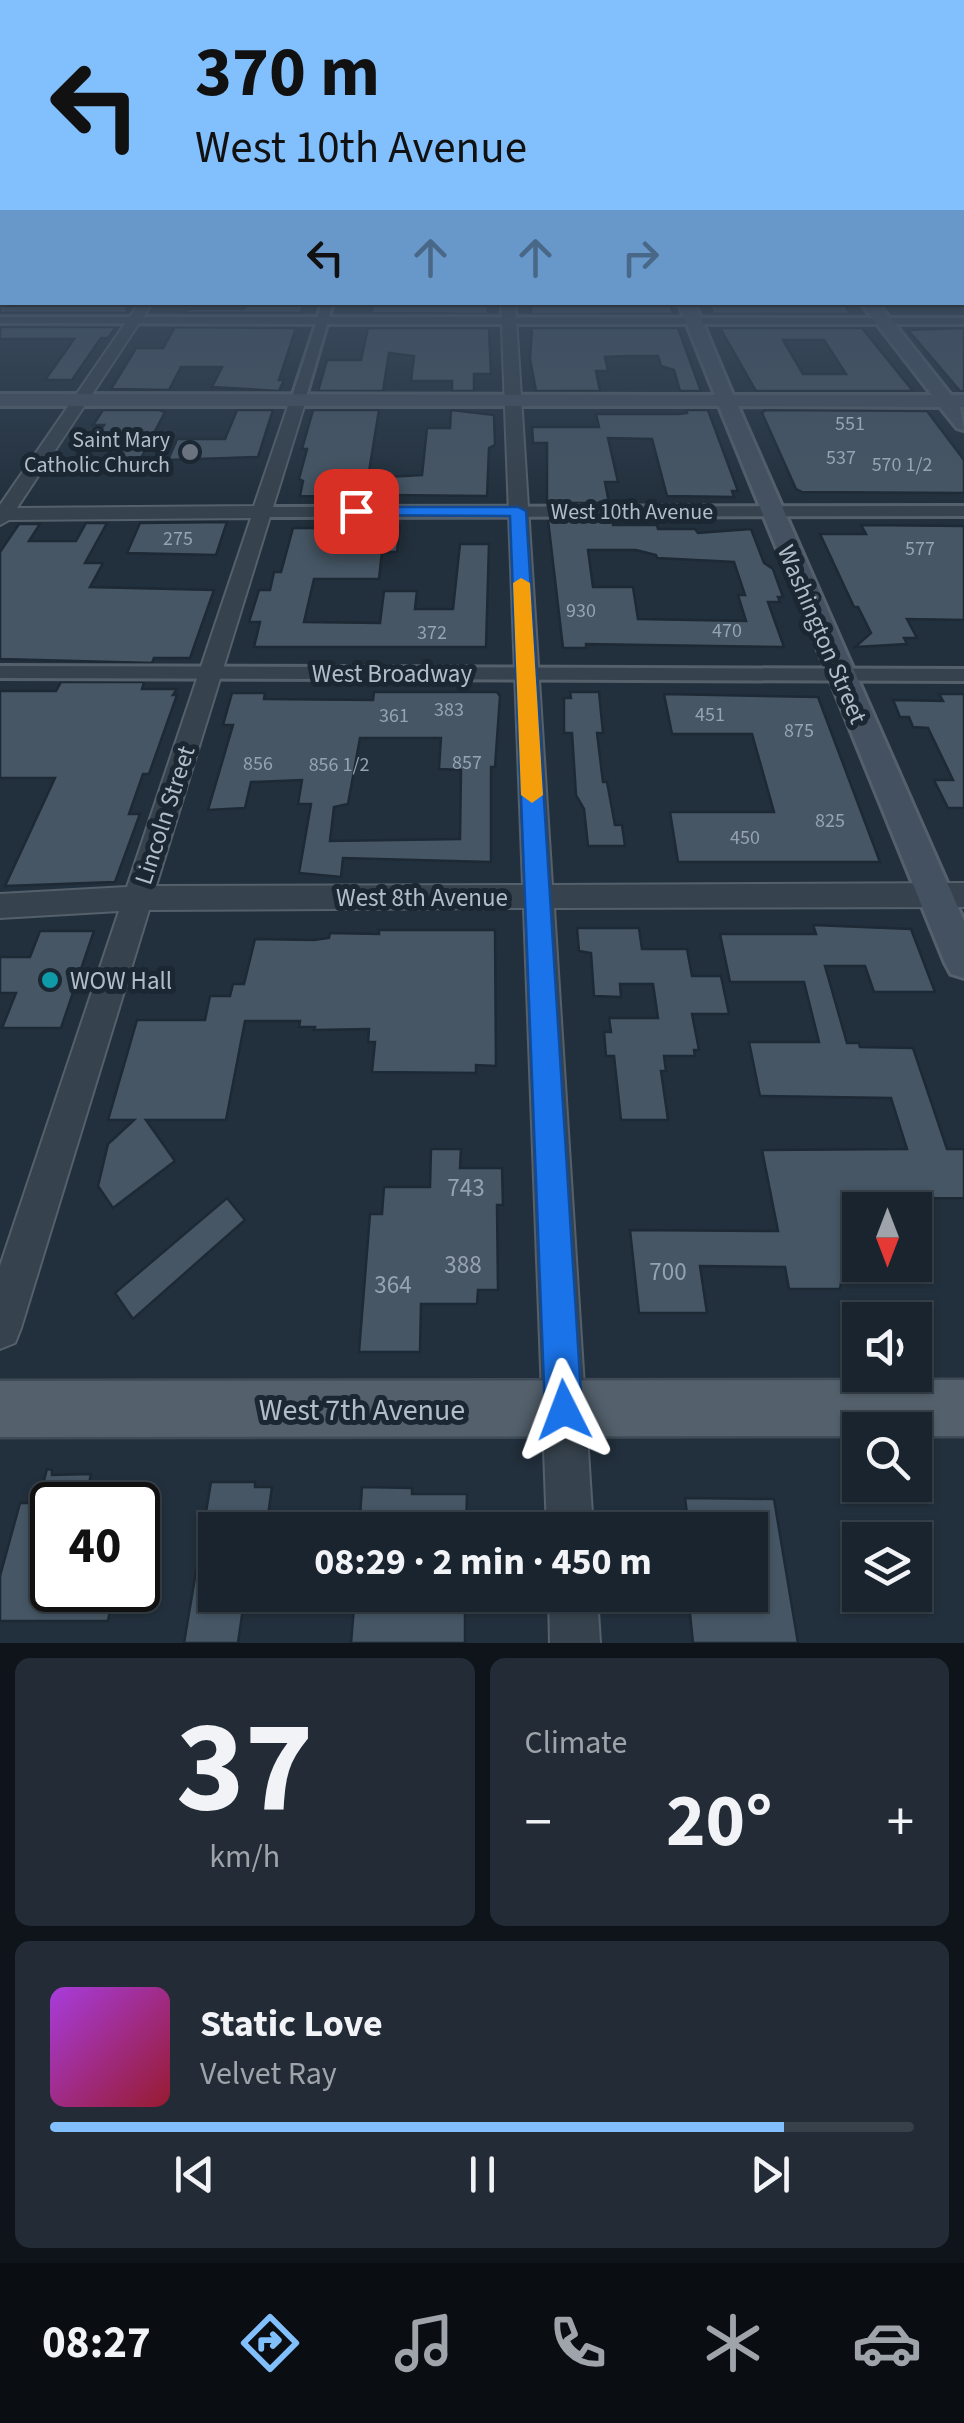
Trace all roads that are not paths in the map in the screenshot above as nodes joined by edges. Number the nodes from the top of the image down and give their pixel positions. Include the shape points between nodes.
1 (115, 350) edge
2 (313, 350) edge
3 (509, 350) edge
4 (705, 350) edge
5 (908, 350) edge
6 (0, 400) edge
7 (82, 400) junction
8 (298, 400) junction
9 (512, 400) junction
10 (727, 400) junction
11 (954, 401) edge
12 (964, 424) edge
13 (518, 511) junction
14 (771, 511) junction
15 (964, 511) edge
16 (262, 512) junction
17 (1, 515) edge
18 (0, 672) edge
19 (210, 673) junction
20 (527, 674) junction
21 (840, 675) junction
22 (964, 675) edge
23 (950, 895) edge
24 (538, 896) junction
25 (138, 898) junction
26 (0, 906) edge
27 (964, 963) edge
28 (0, 1328) edge
29 (964, 1408) edge
30 (0, 1409) edge
31 (564, 1410) junction
32 (569, 1512) edge
33 (574, 1612) edge
34 (575, 1643) edge

1 - 7 street
2 - 8 street, Lincoln Street
3 - 9 street
4 - 10 main road, Washington Street
5 - 11 main road
6 - 7 main road
7 - 8 main road
7 - 17 street
8 - 9 main road
8 - 16 street, Lincoln Street
9 - 10 main road
9 - 13 street
10 - 11 main road
10 - 14 main road, Washington Street
11 - 12 main road
13 - 14 street, West 10th Avenue
13 - 16 street, West 10th Avenue
13 - 20 street
14 - 15 street, West 10th Avenue
14 - 21 main road, Washington Street
16 - 17 street, West 10th Avenue
16 - 19 street, Lincoln Street
18 - 19 street, West Broadway
19 - 20 street, West Broadway
19 - 25 street, Lincoln Street
20 - 21 street, West Broadway
20 - 24 street
21 - 22 street, West Broadway
21 - 23 main road, Washington Street
23 - 24 street, West 8th Avenue
23 - 27 main road, Washington Street
24 - 25 street, West 8th Avenue
24 - 31 street
25 - 26 street, West 8th Avenue
25 - 28 street, Lincoln Street
29 - 31 main road, West 7th Avenue
30 - 31 main road, West 7th Avenue
31 - 32 street
33 - 34 street

